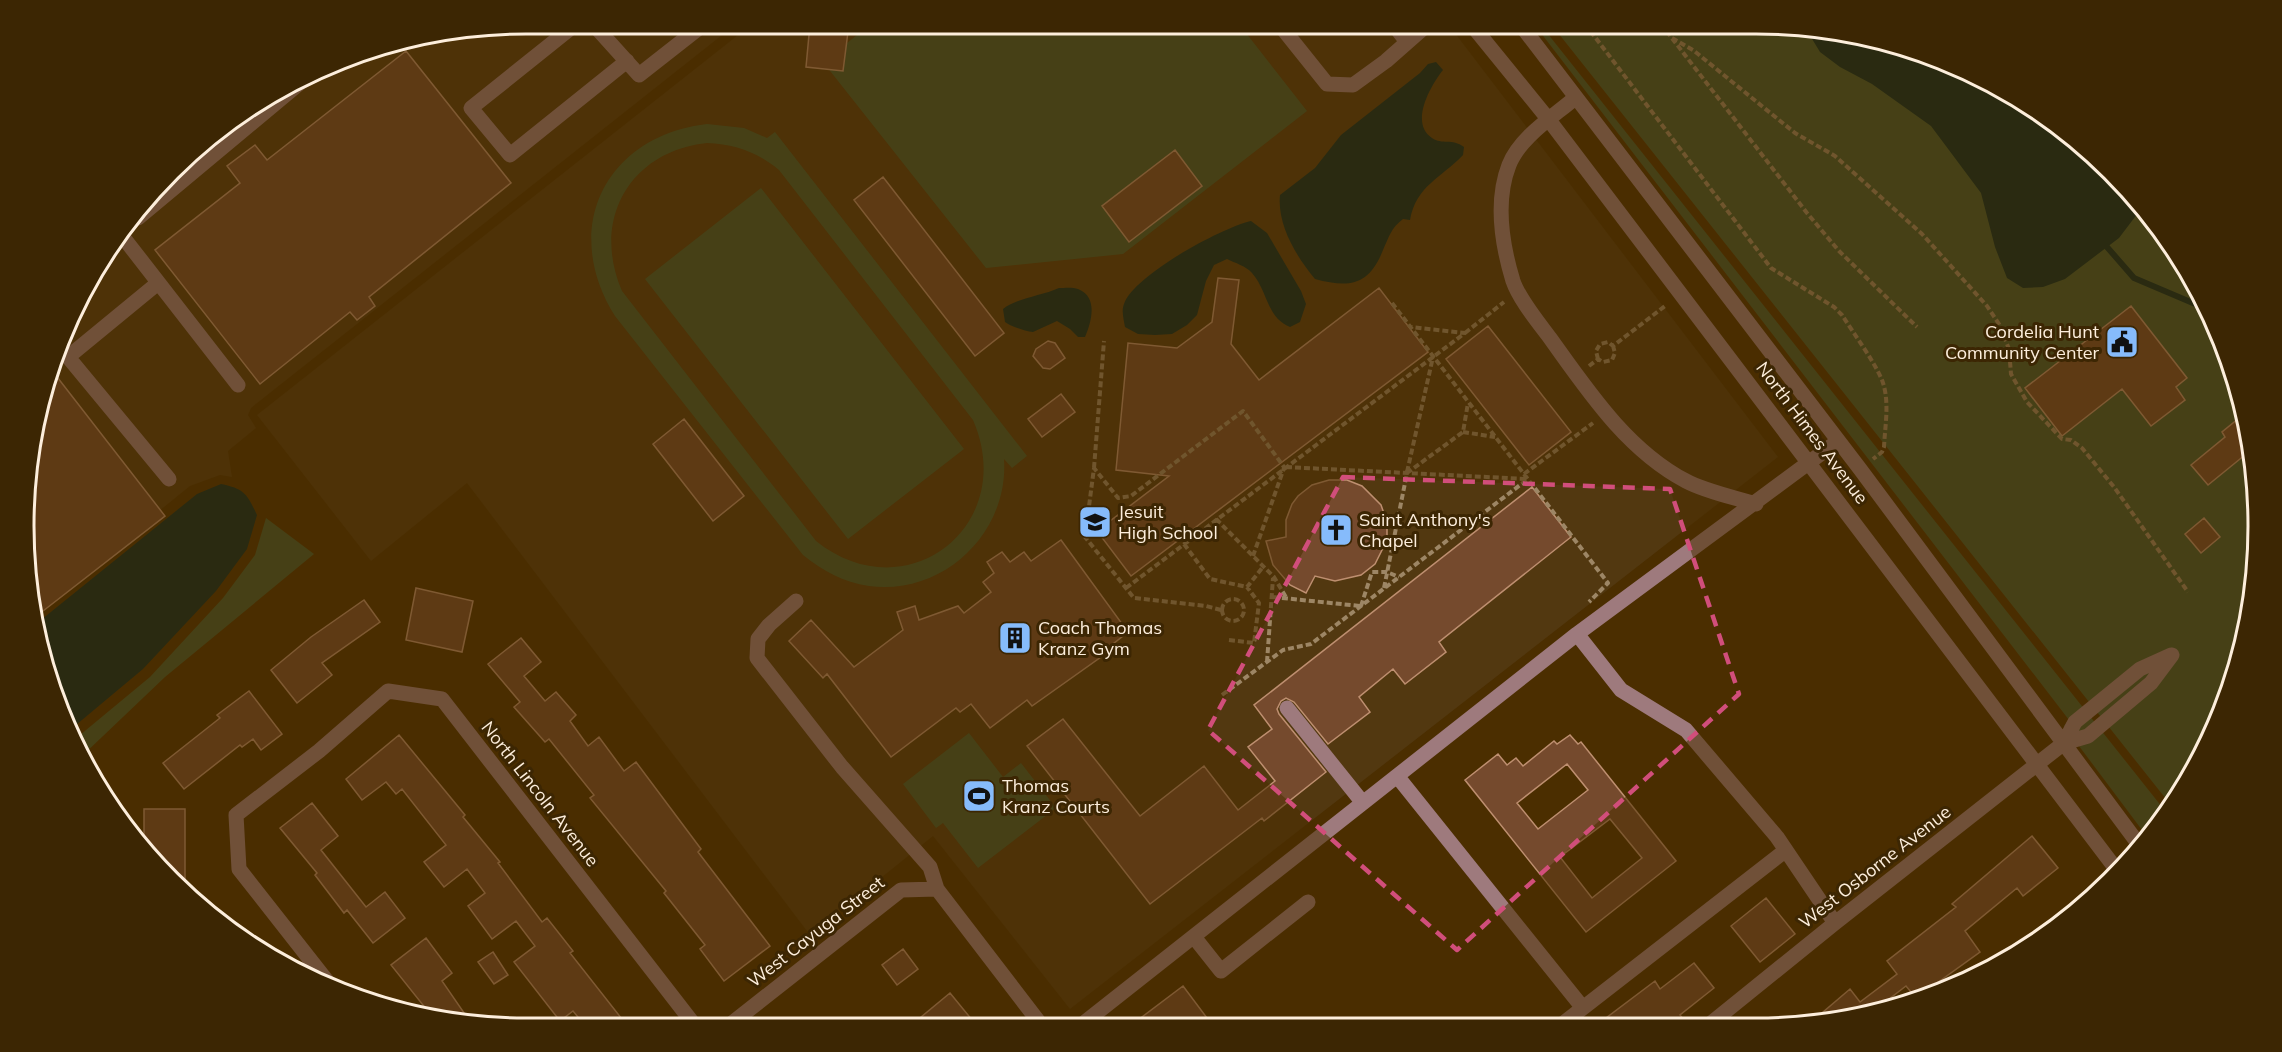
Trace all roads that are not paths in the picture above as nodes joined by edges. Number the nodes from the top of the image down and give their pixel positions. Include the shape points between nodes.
1 (564, 34) edge
2 (605, 34) edge
3 (691, 34) edge
4 (1287, 34) edge
5 (1401, 34) edge
6 (1416, 34) edge
7 (1479, 34) edge
8 (1527, 34) edge
9 (1407, 42) junction
10 (627, 61) junction
11 (1575, 98) junction
12 (278, 101) edge
13 (1549, 120) junction
14 (154, 205) edge
15 (126, 241) edge
16 (158, 284) junction
17 (238, 385) dead end
18 (1838, 441) junction
19 (1810, 463) junction
20 (169, 479) dead end
21 (1755, 504) junction
22 (796, 601) dead end
23 (1577, 634) junction
24 (1287, 708) dead end
25 (2064, 743) junction
26 (2037, 764) junction
27 (1397, 776) junction
28 (1363, 803) junction
29 (2135, 839) edge
30 (1786, 850) junction
31 (2113, 865) edge
32 (937, 889) junction
33 (1308, 902) dead end
34 (1835, 923) junction
35 (1194, 937) junction
36 (320, 972) edge
37 (1583, 1008) junction
38 (688, 1018) edge
39 (738, 1018) edge
40 (1036, 1018) edge
41 (1090, 1018) edge
42 (1569, 1018) edge
43 (1717, 1018) edge

1 - 10 street via 471,108 510,154
2 - 10 street
3 - 10 street via 639,75
4 - 9 street via 1327,84 1353,85
5 - 9 street
6 - 9 street
7 - 13 street, North Himes Avenue
8 - 11 street, North Himes Avenue
11 - 13 street
11 - 18 street, North Himes Avenue
12 - 14 street
13 - 19 street, North Himes Avenue
13 - 21 street via 1524,142 1510,163 1503,186 1501,217 1514,283 1535,319 1606,413 1637,444 1686,481
15 - 16 street
16 - 17 street
16 - 20 street via 68,357
18 - 19 street
18 - 25 street, North Himes Avenue
19 - 21 street
19 - 26 street, North Himes Avenue
21 - 23 street
22 - 32 street via 758,639 757,658 842,767 930,867
23 - 27 street
23 - 30 street via 1621,690 1686,730
24 - 28 street
25 - 25 street via 2088,736 2151,682 2172,655 2140,669 2075,722
25 - 26 street, West Osborne Avenue
25 - 29 street, North Himes Avenue
26 - 31 street, North Himes Avenue
26 - 34 street, West Osborne Avenue
27 - 28 street
27 - 37 street
28 - 35 street
30 - 34 street
30 - 37 street
32 - 39 street, West Cayuga Street via 901,890
32 - 40 street
33 - 35 street via 1221,971
34 - 43 street, West Osborne Avenue
35 - 41 street
36 - 38 street, North Lincoln Avenue via 239,869 236,815 319,752 388,691 442,699
37 - 42 street

